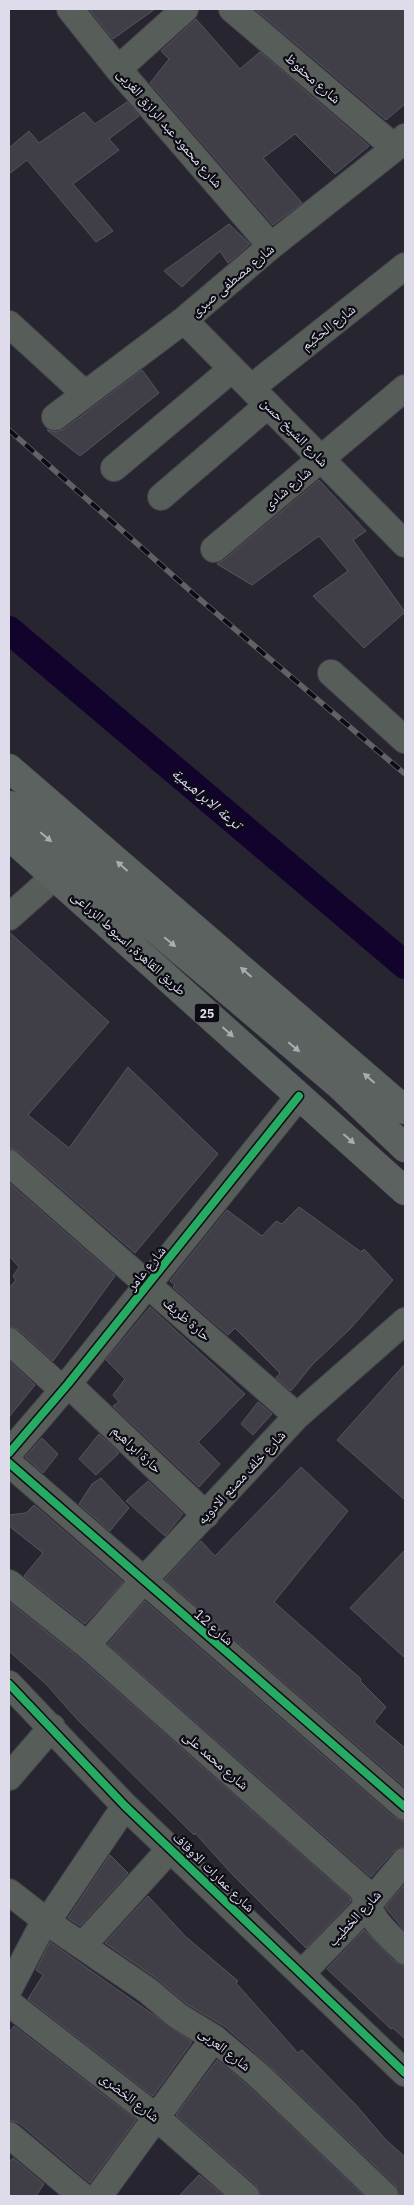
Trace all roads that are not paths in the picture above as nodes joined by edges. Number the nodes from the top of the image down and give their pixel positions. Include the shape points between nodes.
1 (70, 9) edge
2 (186, 9) edge
3 (232, 9) edge
4 (118, 69) junction
5 (400, 142) edge
6 (271, 246) junction
7 (405, 266) edge
8 (184, 320) junction
9 (9, 324) edge
10 (232, 369) junction
11 (405, 388) edge
12 (84, 393) junction
13 (259, 396) junction
14 (55, 417) dead end
15 (322, 460) junction
16 (114, 468) dead end
17 (161, 497) dead end
18 (405, 544) edge
19 (214, 549) dead end
20 (331, 673) dead end
21 (405, 740) edge
22 (9, 768) edge
23 (9, 805) edge
24 (9, 836) edge
25 (54, 877) junction
26 (9, 917) edge
27 (299, 1096) junction
28 (405, 1110) edge
29 (405, 1148) edge
30 (9, 1163) edge
31 (405, 1190) edge
32 (148, 1285) junction
33 (405, 1321) edge
34 (9, 1341) edge
35 (65, 1387) junction
36 (297, 1416) junction
37 (9, 1453) edge
38 (9, 1463) edge
39 (206, 1514) junction
40 (143, 1581) junction
41 (9, 1583) edge
42 (88, 1645) junction
43 (9, 1684) edge
44 (52, 1728) junction
45 (9, 1777) edge
46 (125, 1806) junction
47 (405, 1807) edge
48 (171, 1848) junction
49 (405, 1861) edge
50 (9, 1892) edge
51 (367, 1906) junction
52 (46, 1921) junction
53 (83, 1945) junction
54 (405, 1951) edge
55 (301, 1974) junction
56 (9, 1989) edge
57 (9, 2002) edge
58 (214, 2038) junction
59 (405, 2073) edge
60 (156, 2116) junction
61 (9, 2135) edge
62 (82, 2196) edge
63 (99, 2196) edge
64 (246, 2196) edge
65 (386, 2196) edge

1 - 4 street, شارع محمود عبد الرازق الغربى
2 - 4 street
3 - 5 street, شارع محفوظ
4 - 6 street, شارع محمود عبد الرازق الغربى
5 - 6 street, شارع مصطفى صبرى
6 - 8 street, شارع مصطفى صبرى
7 - 13 street, شارع الحكيم
8 - 10 street, شارع الشيخ حسن
8 - 12 street, شارع مصطفى صبرى
9 - 12 street
10 - 13 street, شارع الشيخ حسن
10 - 16 street
11 - 15 street, شارع شادى
12 - 14 street, شارع مصطفى صبرى
13 - 15 street, شارع الشيخ حسن
13 - 17 street, شارع الحكيم
15 - 18 street, شارع الشيخ حسن
15 - 19 street, شارع شادى
20 - 21 street
28 -> 22 highway
23 -> 29 highway via 340,1086
24 - 25 highway, طريق القاهرة, اسيوط الزراعى / 25
25 - 26 street
25 -> 27 highway, طريق القاهرة, اسيوط الزراعى / 25
27 -> 31 highway, طريق القاهرة, اسيوط الزراعى / 25
27 - 32 street, شارع عامر
30 - 32 street, حارة ظريف
32 - 35 street, شارع عامر
32 - 36 street, حارة ظريف
33 - 36 street, شارع خلف مصنع الادويه
34 - 35 street, حارة ابراهيم
35 - 37 street, شارع عامر
35 - 39 street, حارة ابراهيم
36 - 39 street, شارع خلف مصنع الادويه
38 - 40 street, شارع 12
39 - 40 street, شارع خلف مصنع الادويه
40 - 42 street, شارع خلف مصنع الادويه
40 - 47 street, شارع 12
41 - 42 street, شارع محمد على
42 - 51 street, شارع محمد على via 363,1890
43 - 44 street, شارع عمارات الاوقاف
44 - 45 street
44 - 46 street, شارع عمارات الاوقاف
46 - 48 street, شارع عمارات الاوقاف
46 - 52 street
48 - 53 street
48 - 55 street, شارع عمارات الاوقاف
49 - 51 street, شارع الخطيب
50 - 52 street, شارع العربى
51 - 54 street, شارع محمد على via 375,1923
51 - 55 street, شارع الخطيب
52 - 53 street, شارع العربى
52 - 56 street
53 - 58 street, شارع العربى via 178,2016
55 - 59 street, شارع عمارات الاوقاف
57 - 60 street, شارع الخضرى
58 - 60 street
58 - 65 street, شارع العربى via 258,2074
60 - 63 street
60 - 64 street, شارع الخضرى
61 - 62 street

